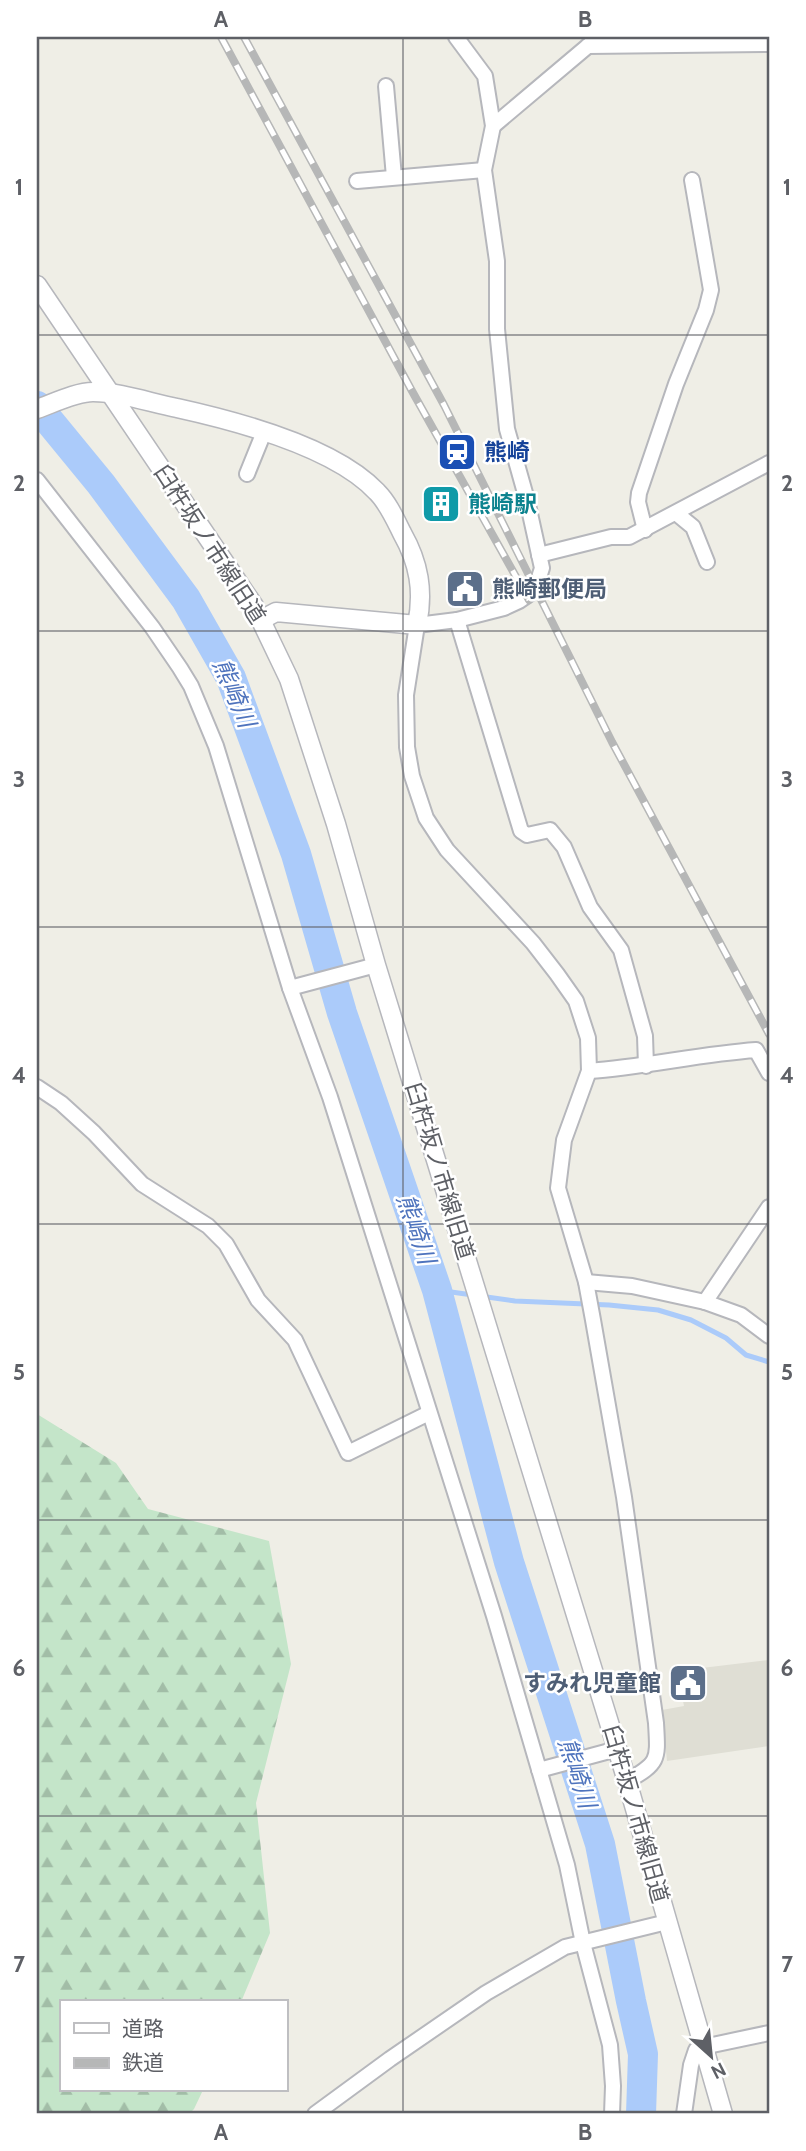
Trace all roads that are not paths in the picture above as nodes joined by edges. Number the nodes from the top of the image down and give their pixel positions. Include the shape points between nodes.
1 (456, 37) edge
2 (593, 41) edge
3 (769, 44) edge
4 (386, 86) dead end
5 (493, 126) junction
6 (484, 170) junction
7 (394, 177) junction
8 (692, 180) dead end
9 (357, 181) dead end
10 (37, 285) edge
11 (112, 394) junction
12 (37, 408) edge
13 (263, 435) junction
14 (769, 463) edge
15 (247, 474) dead end
16 (37, 480) edge
17 (676, 513) junction
18 (645, 530) junction
19 (539, 555) junction
20 (707, 562) dead end
21 (261, 620) junction
22 (457, 620) junction
23 (417, 625) junction
24 (371, 966) junction
25 (292, 988) junction
26 (646, 1066) junction
27 (589, 1072) junction
28 (769, 1073) edge
29 (37, 1087) edge
30 (769, 1207) edge
31 (587, 1287) junction
32 (705, 1302) junction
33 (769, 1336) edge
34 (429, 1413) junction
35 (610, 1750) junction
36 (542, 1769) junction
37 (627, 1781) junction
38 (660, 1924) junction
39 (583, 1942) junction
40 (769, 2033) edge
41 (703, 2047) junction
42 (315, 2114) edge
43 (612, 2114) edge
44 (684, 2114) edge
45 (723, 2114) edge

1 - 5 street via 485,76
2 - 3 street
2 - 5 street
4 - 7 street
5 - 6 street
6 - 7 street
6 - 19 street via 498,261 498,338 507,429
7 - 9 street
8 - 18 street via 711,289 639,493
10 - 11 street, 臼杵坂ノ市線旧道
11 - 12 street via 91,392
11 - 13 street via 215,416
11 - 21 street, 臼杵坂ノ市線旧道
13 - 15 street
13 - 23 street via 306,448 350,470 380,494 418,571
14 - 17 street
16 - 25 street via 152,627 191,686 216,746
17 - 18 street
17 - 20 street via 693,527
18 - 19 street
19 - 22 street via 539,581 527,597
21 - 23 street via 276,612
21 - 24 street, 臼杵坂ノ市線旧道 via 289,679 336,824
22 - 23 street
22 - 26 street via 521,831 527,835 550,830 564,847 590,907 621,950 645,1036
23 - 27 street via 406,695 407,747 426,818 447,850 533,943 576,1001 588,1038
24 - 25 street
24 - 35 street, 臼杵坂ノ市線旧道 via 472,1273
25 - 34 street
26 - 27 street
26 - 28 street via 756,1050
27 - 31 street via 564,1140 558,1188
29 - 34 street via 94,1133 142,1185 199,1220 226,1244 258,1300 295,1340 348,1453
30 - 32 street
31 - 32 street via 632,1286
31 - 37 street via 624,1497 657,1736 653,1765
32 - 33 street via 741,1315
34 - 36 street
35 - 36 street
35 - 37 street, 臼杵坂ノ市線旧道
36 - 39 street
37 - 38 street, 臼杵坂ノ市線旧道
38 - 39 street
38 - 41 street, 臼杵坂ノ市線旧道
39 - 42 street via 565,1947 486,1993
39 - 43 street via 610,2045
40 - 41 street
41 - 44 street via 693,2055
41 - 45 street, 臼杵坂ノ市線旧道

